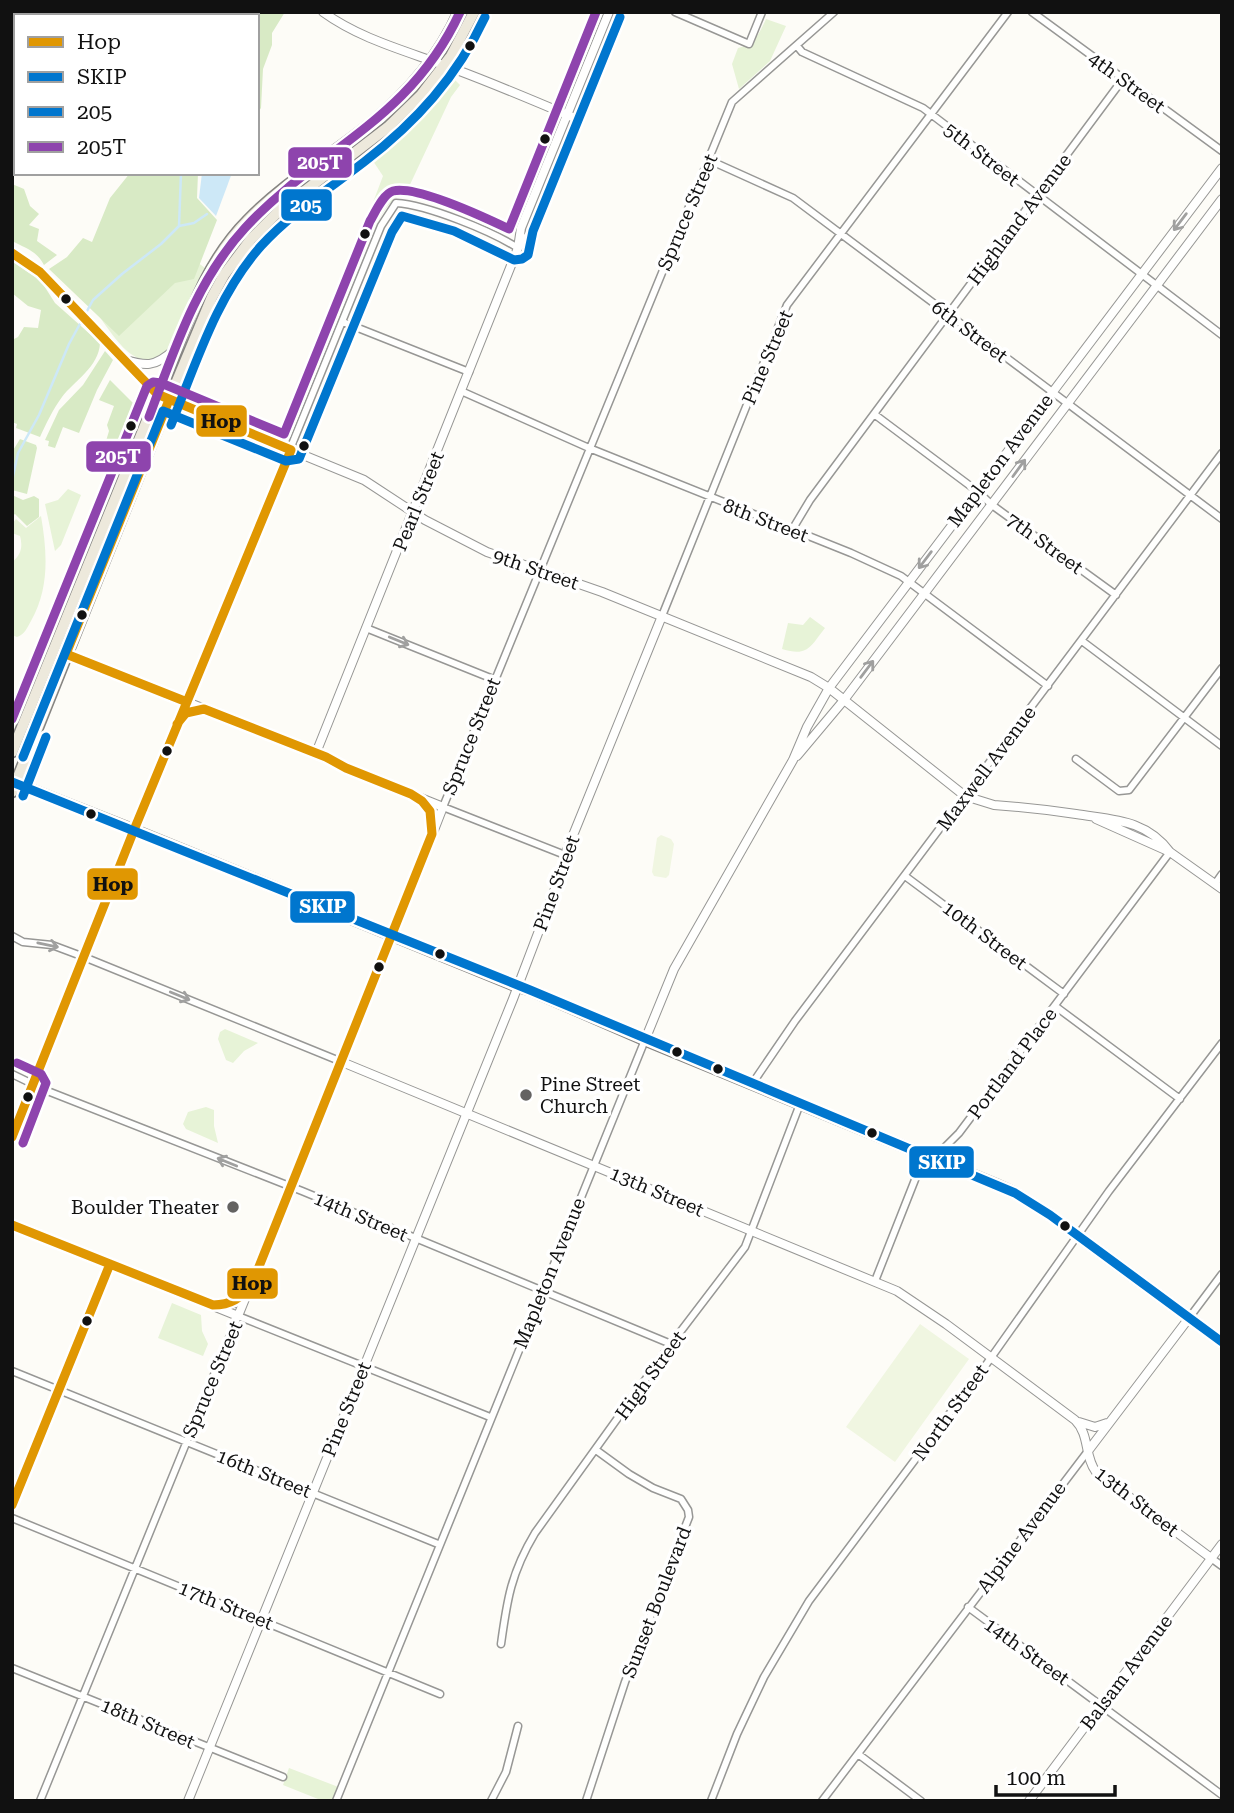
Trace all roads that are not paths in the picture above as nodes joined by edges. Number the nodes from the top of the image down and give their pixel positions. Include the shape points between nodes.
1 (323, 12) edge
2 (459, 12) edge
3 (474, 12) edge
4 (608, 12) edge
5 (620, 12) edge
6 (675, 12) edge
7 (761, 12) edge
8 (834, 12) edge
9 (1008, 12) edge
10 (1032, 12) edge
11 (797, 46) junction
12 (431, 61) junction
13 (445, 66) junction
14 (1123, 79) junction
15 (931, 114) junction
16 (567, 115) junction
17 (577, 119) junction
18 (1222, 151) edge
19 (709, 160) junction
20 (1222, 168) edge
21 (1037, 196) junction
22 (1222, 199) edge
23 (841, 234) junction
24 (518, 248) junction
25 (12, 253) edge
26 (1141, 274) junction
27 (1157, 286) junction
28 (948, 314) junction
29 (343, 322) junction
30 (1222, 335) edge
31 (176, 348) junction
32 (122, 359) junction
33 (469, 372) junction
34 (461, 391) junction
35 (1051, 391) junction
36 (157, 394) junction
37 (169, 400) junction
38 (1067, 403) junction
39 (874, 414) junction
40 (589, 448) junction
41 (291, 450) junction
42 (1222, 453) edge
43 (977, 491) junction
44 (1190, 495) junction
45 (709, 497) junction
46 (992, 505) junction
47 (413, 511) junction
48 (1222, 519) edge
49 (792, 530) junction
50 (538, 570) junction
51 (909, 582) junction
52 (924, 593) junction
53 (1116, 595) junction
54 (662, 616) junction
55 (366, 628) junction
56 (1082, 641) junction
57 (66, 654) junction
58 (1222, 668) edge
59 (493, 679) junction
60 (1048, 686) junction
61 (829, 688) junction
62 (844, 700) junction
63 (187, 702) junction
64 (204, 709) junction
65 (1184, 718) junction
66 (177, 724) junction
67 (1222, 746) edge
68 (12, 752) edge
69 (316, 753) junction
70 (1076, 759) dead end
71 (793, 760) junction
72 (13, 786) edge
73 (411, 794) junction
74 (965, 796) junction
75 (443, 807) junction
76 (134, 830) junction
77 (432, 834) junction
78 (1170, 852) junction
79 (565, 855) junction
80 (1222, 874) edge
81 (905, 876) junction
82 (1218, 887) edge
83 (12, 936) edge
84 (392, 936) junction
85 (84, 957) junction
86 (516, 986) junction
87 (1064, 994) junction
88 (1055, 1006) junction
89 (645, 1040) junction
90 (1222, 1043) edge
91 (342, 1062) junction
92 (12, 1074) edge
93 (34, 1084) junction
94 (752, 1084) junction
95 (1180, 1099) junction
96 (800, 1104) junction
97 (466, 1114) junction
98 (12, 1138) edge
99 (928, 1157) junction
100 (593, 1165) junction
101 (290, 1188) junction
102 (12, 1225) edge
103 (751, 1230) junction
104 (1078, 1236) junction
105 (415, 1239) junction
106 (110, 1264) junction
107 (1222, 1274) edge
108 (875, 1281) junction
109 (252, 1284) junction
110 (543, 1290) junction
111 (213, 1305) junction
112 (238, 1315) junction
113 (1189, 1318) junction
114 (1222, 1342) edge
115 (671, 1344) junction
116 (990, 1357) junction
117 (363, 1366) junction
118 (12, 1371) edge
119 (58, 1390) junction
120 (491, 1417) junction
121 (1112, 1419) junction
122 (1075, 1420) junction
123 (186, 1441) junction
124 (596, 1450) junction
125 (1088, 1451) junction
126 (313, 1493) junction
127 (12, 1506) edge
128 (12, 1518) edge
129 (438, 1544) junction
130 (1222, 1544) edge
131 (1211, 1558) junction
132 (1222, 1566) edge
133 (134, 1567) junction
134 (968, 1607) junction
135 (261, 1619) junction
136 (500, 1644) dead end
137 (12, 1668) edge
138 (387, 1671) junction
139 (440, 1694) dead end
140 (83, 1696) junction
141 (1101, 1705) junction
142 (518, 1726) dead end
143 (209, 1748) junction
144 (858, 1754) junction
145 (283, 1777) dead end
146 (1222, 1795) edge
147 (337, 1800) edge
148 (40, 1801) edge
149 (188, 1801) edge
150 (491, 1801) edge
151 (586, 1801) edge
152 (711, 1801) edge
153 (822, 1801) edge
154 (921, 1801) edge
155 (1029, 1801) edge

1 - 12 street via 354,31
2 - 12 main road
3 - 13 main road
4 - 16 street, Pearl Street
5 - 17 street, Pearl Street
6 - 7 street via 748,44
8 - 11 street
9 - 15 street, Pine Street
10 - 14 street, 4th Street
11 - 15 street, 5th Street
11 - 19 street, Spruce Street via 733,102
12 - 13 street
12 - 31 main road via 369,124 249,219 203,282
13 - 16 street
13 - 37 main road via 388,127 280,210 244,248 212,297
14 - 18 street, 4th Street
14 - 21 street, Highland Avenue
15 - 21 street, 5th Street
15 - 23 street, Pine Street
16 - 17 street
16 - 24 street, Pearl Street via 521,228
17 - 24 street, Pearl Street via 529,234
19 - 23 street, 6th Street via 793,198
19 - 40 street, Spruce Street
20 -> 26 street, Mapleton Avenue
21 - 26 street, 5th Street
21 - 28 street, Highland Avenue
22 - 27 street, Mapleton Avenue
23 - 28 street, 6th Street
23 - 45 street, Pine Street via 788,305
24 - 29 street via 412,204 396,203
24 - 33 street, Pearl Street
25 - 32 street, 9th Street via 40,272
26 - 27 street, 5th Street
26 - 35 street, Mapleton Avenue
27 - 30 street, 5th Street
27 - 38 street, Mapleton Avenue
28 - 35 street, 6th Street
28 - 39 street, Highland Avenue
29 - 33 street
29 - 41 street
31 - 32 street via 152,364
31 - 36 main road
32 - 36 street, 9th Street
33 - 34 street, Pearl Street
34 - 40 street, 8th Street
34 - 47 street, Pearl Street
35 - 38 street, 6th Street
35 - 43 street, Mapleton Avenue
36 - 37 street, 9th Street
36 - 68 main road
37 - 41 street, 9th Street
37 - 57 main road
38 - 44 street, 6th Street
46 -> 38 street, Mapleton Avenue
39 - 43 street, 7th Street
39 - 49 street, Highland Avenue
40 - 45 street, 8th Street
40 - 50 street, Spruce Street
41 - 47 street, 9th Street via 364,480
41 - 63 street
42 - 44 street, Maxwell Avenue
43 - 46 street, 7th Street
43 -> 51 street, Mapleton Avenue
44 - 48 street, 6th Street
44 - 53 street, Maxwell Avenue
45 - 49 street, 8th Street
45 - 54 street, Pine Street
46 - 52 street, Mapleton Avenue
46 - 53 street, 7th Street
47 - 50 street, 9th Street via 487,552
47 - 55 street, Pearl Street
49 - 51 street, 8th Street
50 - 54 street, 9th Street
50 - 59 street, Spruce Street
51 - 52 street, 8th Street
51 - 61 street, Mapleton Avenue
52 - 60 street, 8th Street
62 -> 52 street, Mapleton Avenue
53 - 56 street, Maxwell Avenue
54 - 61 street, 9th Street
54 - 79 street, Pine Street
55 -> 59 street
55 - 69 street, Pearl Street
56 - 60 street, Maxwell Avenue
56 - 65 street
57 - 63 street
57 - 72 main road
58 - 65 street
59 - 75 street, Spruce Street
60 - 74 street, Maxwell Avenue
61 - 62 street, 9th Street
61 - 71 street, Mapleton Avenue
62 - 71 street, Mapleton Avenue
62 - 74 street, 9th Street
63 - 64 street
63 - 66 street
64 - 66 street via 186,713
64 - 69 street
65 - 67 street
65 - 70 street via 1129,790 1119,791
66 - 76 street
69 - 73 street
71 - 89 street, Mapleton Avenue via 674,969
72 - 76 main road
73 - 75 street
73 - 77 street via 430,811
74 - 78 street, 9th Street via 994,805 1093,817
74 - 81 street, Maxwell Avenue
75 - 77 street, Spruce Street
75 - 79 street
76 - 84 main road
76 - 85 street
77 - 84 street, Spruce Street
78 - 82 street, 9th Street
78 - 87 street, Portland Place
79 - 86 street, Pine Street
80 - 82 street
81 - 87 street, 10th Street
81 - 94 street, Maxwell Avenue
83 -> 85 street, 13th Street
84 - 86 main road
84 - 91 street, Spruce Street
85 -> 91 street, 13th Street
85 - 93 street
86 - 89 main road
86 - 97 street, Pine Street
87 - 88 street, Portland Place
88 - 95 street
88 - 99 street, Portland Place via 960,1133 942,1151
89 - 94 main road
89 - 100 street, Mapleton Avenue
90 - 95 street, North Street
91 - 97 street, 13th Street
91 - 101 street, Spruce Street
92 - 93 street, 14th Street
93 - 98 street
101 -> 93 street, 14th Street
94 - 96 main road
95 - 104 street, North Street
96 - 99 main road
96 - 103 street, High Street
97 - 100 street, 13th Street
97 - 105 street, Pine Street
99 - 104 main road via 1015,1193
99 - 108 street, Portland Place
100 - 103 street, 13th Street
100 - 110 street, Mapleton Avenue
101 - 105 street, 14th Street
101 - 109 street, Spruce Street
102 - 106 street
103 - 108 street, 13th Street
103 - 115 street, High Street via 745,1247
104 - 113 main road
104 - 116 street, North Street
105 - 110 street, 14th Street
105 - 117 street, Pine Street
106 - 111 street
106 - 119 street
107 - 113 street, Alpine Avenue
108 - 116 street, 13th Street via 919,1305
109 - 111 street via 235,1303
109 - 112 street, Spruce Street
110 - 115 street, 14th Street
110 - 120 street, Mapleton Avenue
111 - 112 street
112 - 117 street
112 - 123 street, Spruce Street
113 - 114 main road
113 - 121 street, Alpine Avenue
115 - 124 street, High Street
116 - 122 street, 13th Street
116 - 152 street, North Street via 809,1601 737,1734
117 - 120 street
117 - 126 street, Pine Street
118 - 119 street, 16th Street
119 - 123 street, 16th Street
119 - 127 street
120 - 129 street, Mapleton Avenue
121 - 122 street via 1094,1427
121 - 125 street, Alpine Avenue
122 - 125 street, 13th Street via 1085,1434
123 - 126 street, 16th Street
123 - 133 street, Spruce Street
124 - 136 street, High Street via 520,1558
124 - 151 street, Sunset Boulevard via 629,1474 681,1499 689,1517 625,1682
125 - 131 street, 13th Street via 1098,1475
125 - 134 street, Alpine Avenue
126 - 129 street, 16th Street
126 - 135 street, Pine Street
128 - 133 street, 17th Street
129 - 138 street, Mapleton Avenue
130 - 131 street, Balsam Avenue
131 - 132 street, 13th Street
131 - 141 street, Balsam Avenue
133 - 135 street, 17th Street
133 - 140 street, Spruce Street
134 - 141 street, 14th Street
134 - 144 street, Alpine Avenue
135 - 138 street, 17th Street
135 - 143 street, Pine Street
137 - 140 street, 18th Street
138 - 139 street, 17th Street
138 - 147 street, Mapleton Avenue
140 - 143 street, 18th Street
140 - 148 street, Spruce Street
141 - 146 street, 14th Street
141 - 155 street, Balsam Avenue
142 - 150 street via 506,1772
143 - 145 street, 18th Street
143 - 149 street, Pine Street
144 - 153 street, Alpine Avenue
144 - 154 street

